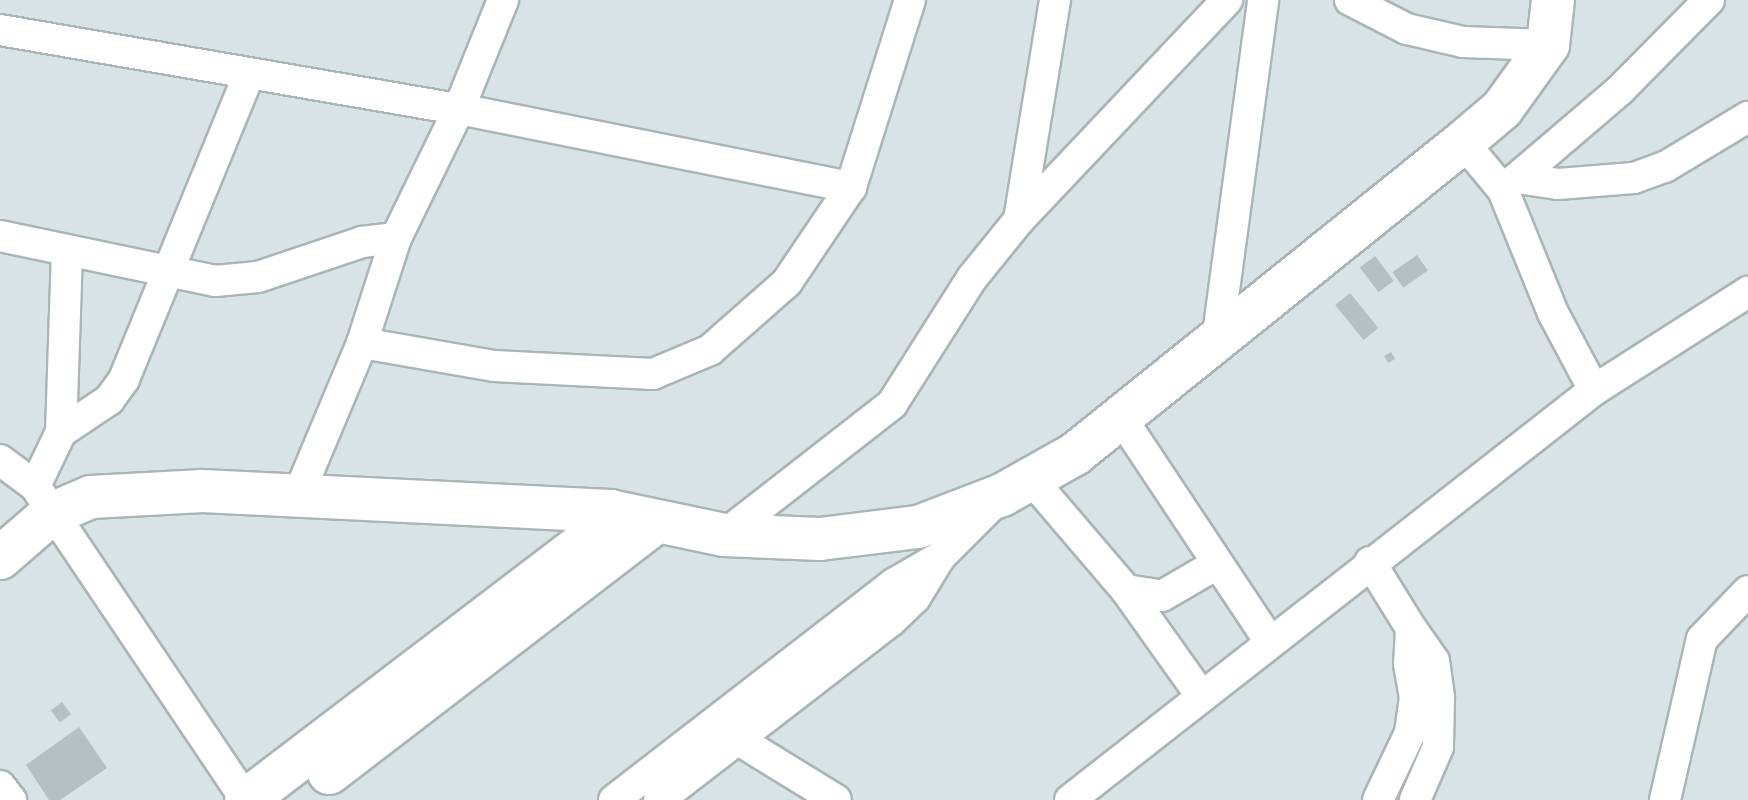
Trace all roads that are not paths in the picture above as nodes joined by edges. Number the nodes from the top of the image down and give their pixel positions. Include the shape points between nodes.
1 (503, 0) edge
2 (910, 0) edge
3 (1055, 0) edge
4 (1227, 0) edge
5 (1263, 0) edge
6 (1350, 0) edge
7 (1553, 0) edge
8 (1709, 0) edge
9 (0, 30) edge
10 (1548, 45) junction
11 (248, 76) junction
12 (459, 109) junction
13 (1748, 117) edge
14 (1463, 142) junction
15 (1510, 184) junction
16 (851, 187) junction
17 (1019, 220) junction
18 (0, 236) edge
19 (396, 238) junction
20 (67, 250) junction
21 (168, 270) junction
22 (1748, 292) edge
23 (1217, 342) junction
24 (362, 343) junction
25 (1594, 390) junction
26 (1122, 419) junction
27 (61, 432) junction
28 (0, 460) edge
29 (1017, 488) junction
30 (297, 498) junction
31 (43, 500) junction
32 (610, 511) junction
33 (655, 523) junction
34 (724, 535) junction
35 (940, 557) junction
36 (0, 558) edge
37 (1370, 562) junction
38 (1217, 564) junction
39 (1126, 590) junction
40 (1748, 591) edge
41 (1411, 628) junction
42 (1270, 642) junction
43 (1202, 697) junction
44 (737, 739) junction
45 (0, 786) edge
46 (11, 800) edge
47 (246, 800) edge
48 (293, 800) edge
49 (614, 800) edge
50 (659, 800) edge
51 (836, 800) edge
52 (1070, 800) edge
53 (1378, 800) edge
54 (1415, 800) edge
55 (1665, 800) edge

1 - 12 street
2 - 16 street
3 - 17 street
4 - 17 street
5 - 23 street
6 - 10 street via 1407,29 1463,42
7 - 10 street
8 - 15 street via 1619,91
9 - 11 street
10 - 14 street via 1502,109
11 - 12 street
11 - 21 street
12 - 16 street
12 - 19 street
13 - 15 street via 1665,167 1634,178
14 - 15 street
14 - 23 street
15 - 25 street via 1553,313
16 - 24 street via 787,282 710,350 653,374 494,366
17 - 34 street via 972,278 892,404
18 - 20 street
19 - 21 street via 362,242 258,277 215,281
19 - 24 street
20 - 21 street
20 - 27 street
21 - 27 street via 124,379 109,400
22 - 25 street
23 - 26 street
24 - 30 street
25 - 37 street
26 - 29 street
26 - 38 street
27 - 31 street
28 - 31 street
29 - 34 street via 918,527 820,539
29 - 35 street
29 - 39 street
30 - 31 street via 203,491
30 - 32 street
31 - 36 street
31 - 47 street
32 - 33 street
32 - 47 street via 592,536
33 - 34 street
33 - 48 street
35 - 44 street via 915,598 891,621
35 - 49 street via 895,583
37 - 41 street
37 - 42 street
38 - 39 street via 1162,596
38 - 42 street
39 - 43 street
40 - 55 street via 1702,639
41 - 53 street via 1409,664 1415,697 1410,733
41 - 54 street via 1434,661 1439,698 1438,747
42 - 43 street
43 - 52 street
44 - 50 street
44 - 51 street
45 - 46 street

